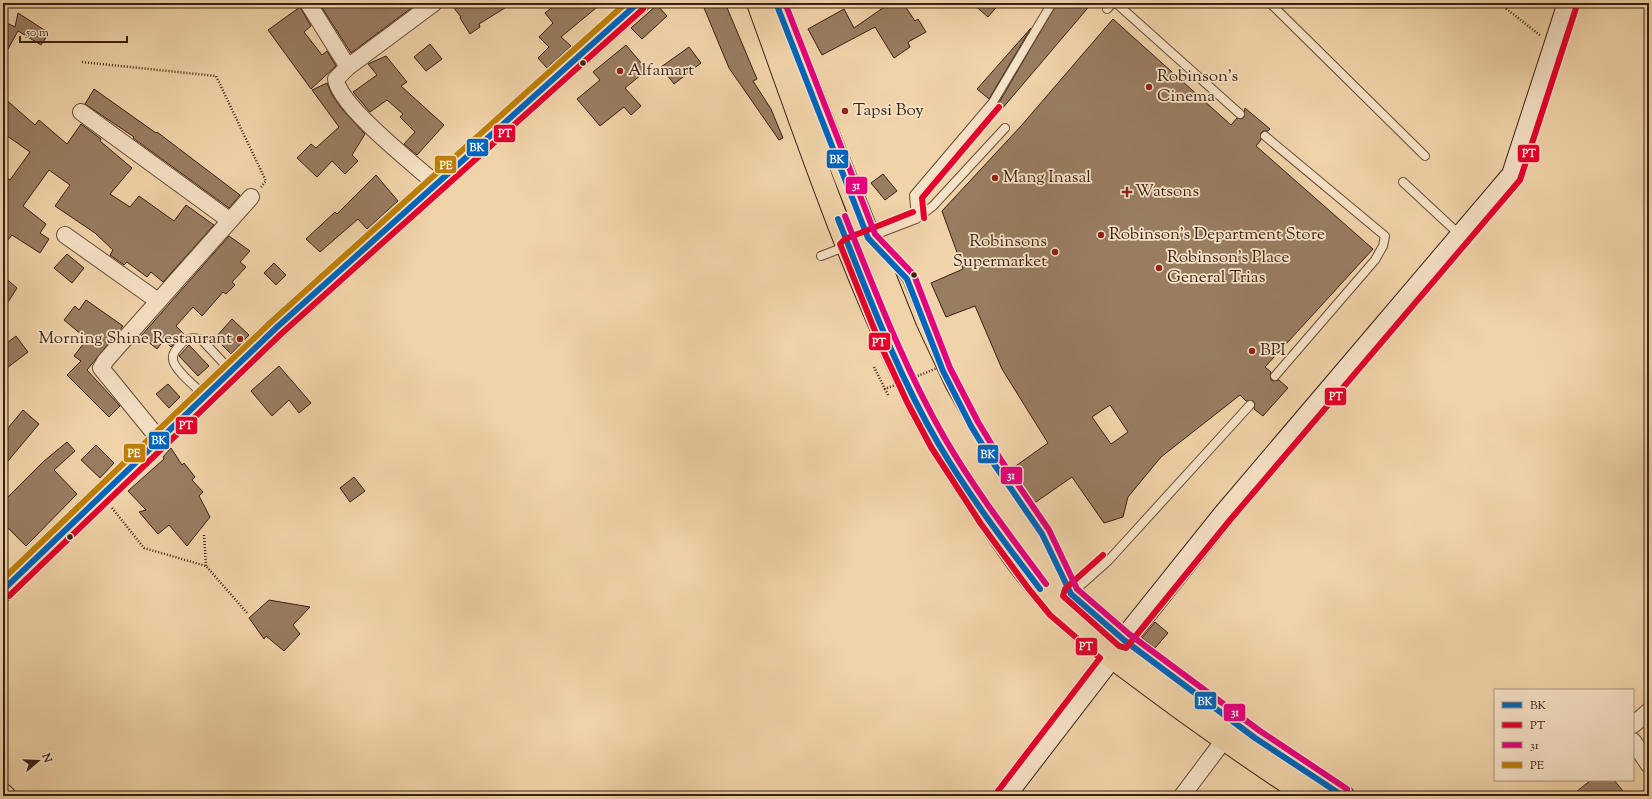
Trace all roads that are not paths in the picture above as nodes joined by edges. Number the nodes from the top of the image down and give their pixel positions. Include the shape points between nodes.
1 (308, 3) edge
2 (434, 3) edge
3 (638, 3) edge
4 (758, 3) edge
5 (776, 3) edge
6 (1052, 3) edge
7 (1115, 3) edge
8 (1270, 3) edge
9 (1569, 3) edge
10 (1107, 9) dead end
11 (348, 67) junction
12 (81, 112) dead end
13 (1240, 114) dead end
14 (1005, 128) dead end
15 (1265, 136) dead end
16 (1425, 156) dead end
17 (1403, 182) dead end
18 (436, 184) junction
19 (251, 197) road end
20 (916, 219) junction
21 (229, 220) junction
22 (65, 235) dead end
23 (1461, 236) junction
24 (858, 242) junction
25 (821, 256) dead end
26 (158, 301) junction
27 (231, 371) junction
28 (1275, 376) dead end
29 (205, 396) junction
30 (1250, 405) dead end
31 (159, 439) junction
32 (3, 590) edge
33 (1071, 594) junction
34 (1124, 640) junction
35 (1111, 657) junction
36 (1649, 711) edge
37 (1634, 724) edge
38 (1634, 742) edge
39 (1228, 743) junction
40 (1649, 765) edge
41 (1004, 796) edge
42 (1182, 796) edge
43 (1195, 796) edge
44 (1308, 796) edge
45 (1343, 796) edge

1 - 11 street
2 - 11 street
3 - 18 street
4 - 24 main road
5 - 24 main road
6 - 20 lane via 992,102 914,195
7 - 10 lane
7 - 13 lane
8 - 16 lane
9 - 23 street via 1513,176
11 - 18 street via 336,79 339,90 356,112
12 - 21 street
14 - 20 lane via 933,206
15 - 28 lane via 1385,236 1375,260
17 - 23 lane
18 - 27 street
19 - 21 street
20 - 24 lane
21 - 26 street
22 - 26 street
23 - 34 street via 1224,515
24 - 25 lane
24 - 33 main road via 958,433 1031,544
24 - 35 main road via 888,343 938,443 1034,583 1056,609
26 - 31 street via 106,360 102,368
27 - 29 street
27 - 29 lane via 202,340 187,339 174,351 173,359 177,368
29 - 31 street
30 - 33 lane via 1108,561
31 - 32 street
33 - 34 main road
34 - 35 street
34 - 45 main road via 1254,738
35 - 39 main road
35 - 41 street
36 - 37 street
38 - 40 street
39 - 42 street
39 - 43 street
39 - 44 main road

